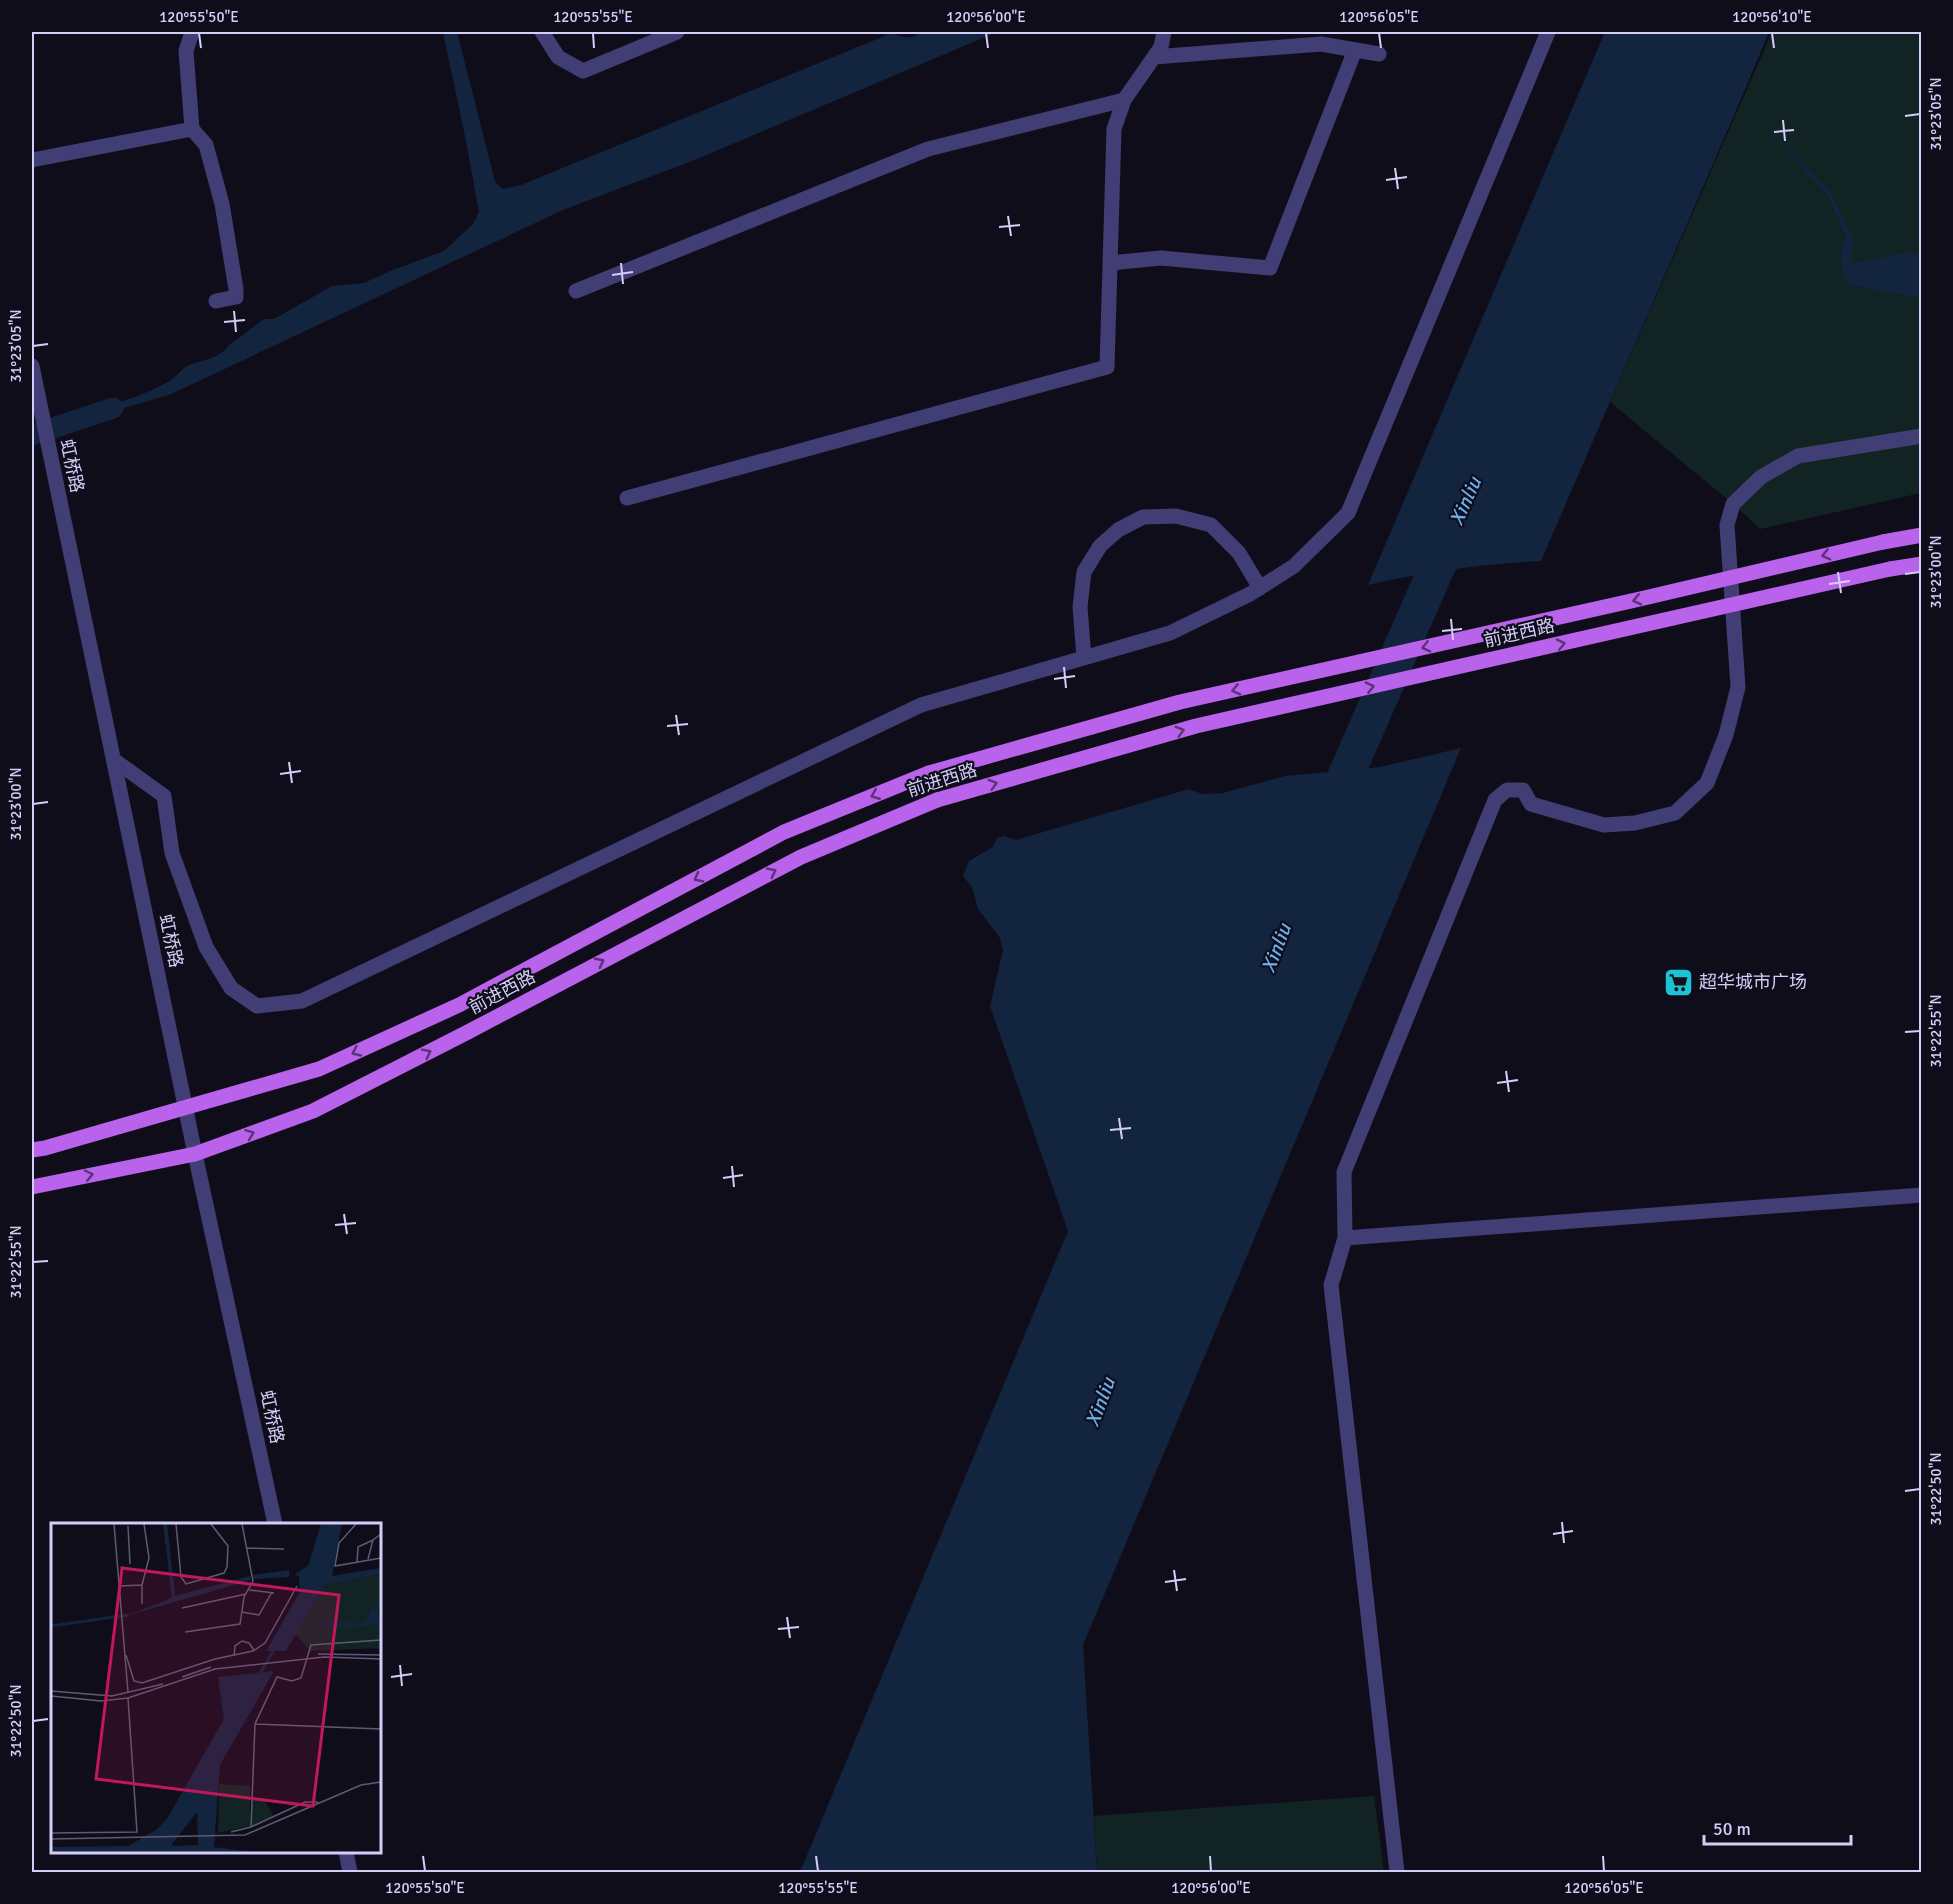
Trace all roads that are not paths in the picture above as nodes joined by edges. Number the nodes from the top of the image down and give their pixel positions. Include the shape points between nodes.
1 (192, 32) edge
2 (542, 32) edge
3 (676, 32) edge
4 (1164, 32) edge
5 (1548, 32) edge
6 (1355, 50) junction
7 (1379, 54) dead end
8 (1154, 57) junction
9 (1124, 100) junction
10 (192, 129) junction
11 (32, 160) edge
12 (1110, 263) junction
13 (576, 291) dead end
14 (216, 301) dead end
15 (32, 366) edge
16 (1922, 436) edge
17 (627, 498) dead end
18 (1922, 535) edge
19 (1922, 564) edge
20 (1260, 588) junction
21 (1084, 658) junction
22 (114, 760) junction
23 (186, 1108) junction
24 (32, 1150) edge
25 (195, 1154) junction
26 (32, 1187) edge
27 (1922, 1195) edge
28 (1345, 1238) junction
29 (275, 1523) edge
30 (346, 1853) edge
31 (350, 1872) edge
32 (1397, 1872) edge

1 - 10 street via 186,51
2 - 3 street via 558,57 583,71
4 - 8 street
5 - 20 street via 1348,513 1294,566
6 - 7 street
6 - 8 street via 1321,44
6 - 12 street via 1270,268 1161,258
8 - 9 street
9 - 12 street via 1114,129
9 - 13 street via 928,149
10 - 11 street
10 - 14 street via 206,145 222,204 236,289 236,297
12 - 17 street via 1107,368
15 - 22 street, 虹桥路
16 - 28 street via 1798,456 1761,477 1733,504 1727,525 1738,687 1726,735 1707,783 1675,813 1635,823 1604,825 1531,804 1523,790 1506,790 1495,800 1344,1172
18 -> 23 main road, 前进西路, bridge via 1180,702 929,773 784,832 459,1005 319,1069
25 -> 19 main road, 前进西路, bridge via 313,1111 801,857 936,800 1196,726
20 - 21 street via 1170,633
20 - 21 street via 1239,553 1211,525 1176,516 1143,516 1100,546 1084,572 1080,608
21 - 22 street via 921,705 302,1001 257,1006 231,988 206,947 172,854 164,796
22 - 23 street, 虹桥路
23 - 24 main road, 前进西路
23 - 25 street, 虹桥路
26 -> 25 main road, 前进西路
25 - 29 street, 虹桥路
27 - 28 street
28 - 32 street via 1331,1285
30 - 31 street

